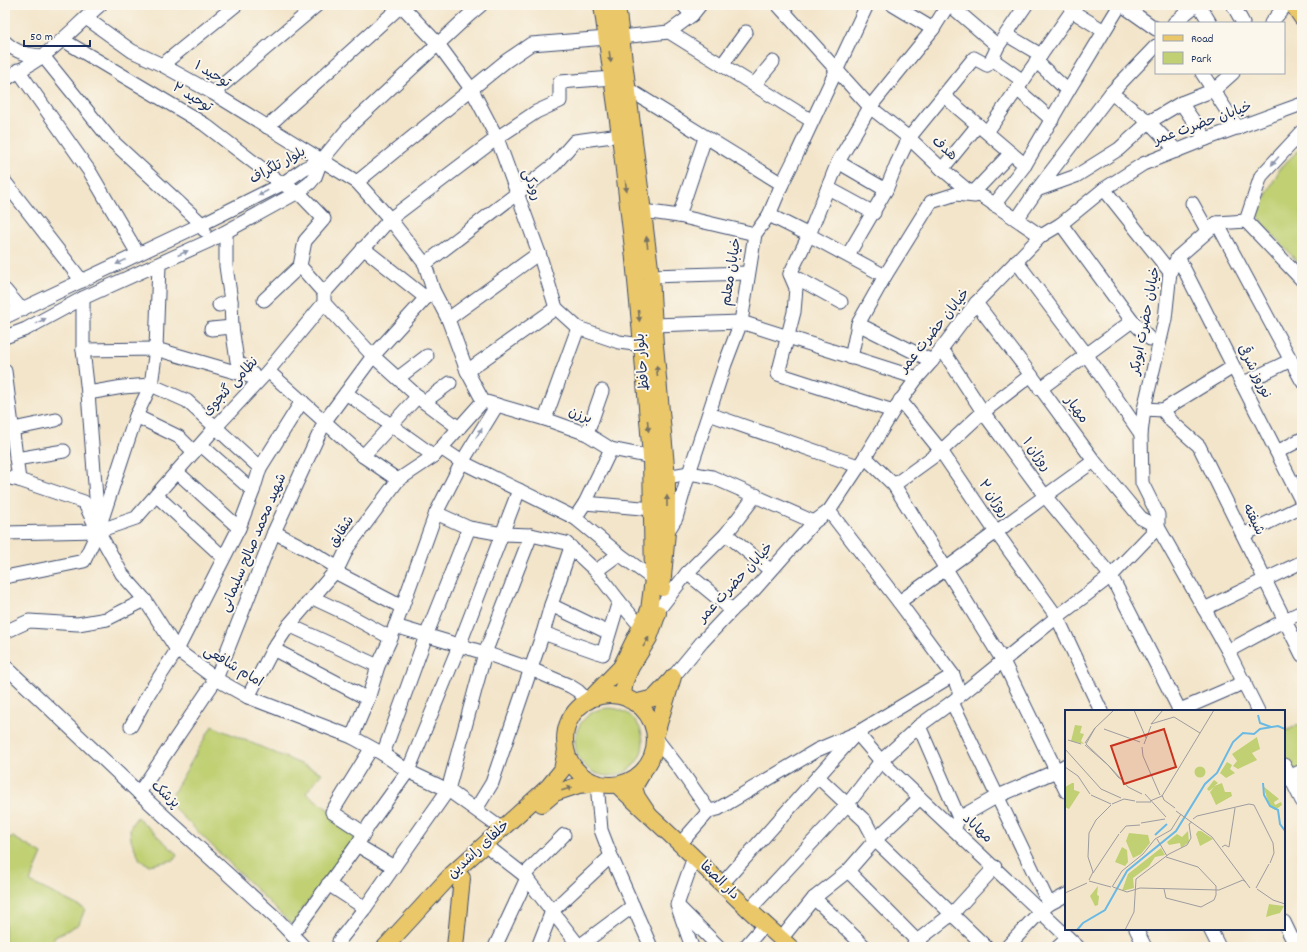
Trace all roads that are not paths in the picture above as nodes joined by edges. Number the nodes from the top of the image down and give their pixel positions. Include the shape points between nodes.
1 (100, 5) edge
2 (236, 5) edge
3 (318, 5) edge
4 (401, 5) edge
5 (482, 5) edge
6 (602, 5) edge
7 (617, 5) edge
8 (778, 5) edge
9 (867, 5) edge
10 (893, 5) edge
11 (949, 5) edge
12 (1026, 5) edge
13 (1121, 5) edge
14 (1197, 5) edge
15 (1234, 5) edge
16 (1286, 5) edge
17 (1293, 5) edge
18 (691, 8) edge
19 (1074, 8) edge
20 (908, 9) edge
21 (86, 18) junction
22 (1302, 18) edge
23 (1175, 22) edge
24 (1209, 22) edge
25 (1242, 22) edge
26 (1272, 22) edge
27 (1155, 28) edge
28 (933, 29) junction
29 (1104, 31) junction
30 (669, 32) junction
31 (746, 32) dead end
32 (1007, 35) junction
33 (614, 37) junction
34 (63, 40) junction
35 (5, 42) edge
36 (438, 44) junction
37 (998, 46) junction
38 (1155, 47) edge
39 (43, 56) junction
40 (1038, 58) junction
41 (992, 60) junction
42 (773, 62) dead end
43 (162, 65) junction
44 (722, 65) junction
45 (18, 70) junction
46 (836, 70) junction
47 (1203, 74) edge
48 (1232, 74) edge
49 (613, 78) junction
50 (5, 80) edge
51 (754, 85) junction
52 (1020, 85) junction
53 (628, 89) junction
54 (472, 90) junction
55 (1214, 90) junction
56 (1068, 91) junction
57 (213, 93) junction
58 (1112, 93) junction
59 (944, 96) junction
60 (1181, 103) junction
61 (1302, 104) edge
62 (870, 107) junction
63 (1052, 120) junction
64 (812, 121) junction
65 (1149, 122) junction
66 (267, 127) junction
67 (982, 128) junction
68 (1238, 128) junction
69 (1302, 132) edge
70 (620, 136) junction
71 (497, 138) junction
72 (705, 138) junction
73 (909, 138) junction
74 (1206, 139) junction
75 (1178, 151) junction
76 (1011, 153) junction
77 (321, 161) junction
78 (838, 162) junction
79 (1025, 165) junction
80 (942, 169) junction
81 (5, 182) edge
82 (357, 182) junction
83 (282, 184) junction
84 (782, 184) junction
85 (828, 188) junction
86 (1104, 189) junction
87 (886, 190) junction
88 (1037, 190) junction
89 (298, 192) junction
90 (517, 194) junction
91 (984, 198) junction
92 (1192, 203) dead end
93 (643, 210) junction
94 (874, 213) junction
95 (769, 215) junction
96 (679, 216) junction
97 (390, 219) junction
98 (1017, 219) junction
99 (1246, 221) junction
100 (202, 224) junction
101 (1061, 224) junction
102 (1212, 227) junction
103 (226, 232) junction
104 (755, 234) junction
105 (809, 235) junction
106 (1041, 236) junction
107 (209, 241) junction
108 (363, 248) junction
109 (539, 253) junction
110 (138, 254) junction
111 (848, 255) junction
112 (1178, 257) junction
113 (1016, 261) junction
114 (425, 264) junction
115 (159, 265) junction
116 (300, 266) junction
117 (1170, 272) junction
118 (748, 273) junction
119 (790, 274) junction
120 (651, 276) junction
121 (885, 276) junction
122 (1302, 280) edge
123 (82, 281) junction
124 (5, 290) edge
125 (430, 294) junction
126 (83, 298) junction
127 (324, 298) junction
128 (264, 300) dead end
129 (841, 302) dead end
130 (976, 303) junction
131 (556, 308) junction
132 (22, 310) junction
133 (5, 318) edge
134 (448, 319) junction
135 (1132, 321) junction
136 (741, 322) junction
137 (858, 324) junction
138 (654, 325) junction
139 (232, 327) junction
140 (578, 328) junction
141 (211, 329) dead end
142 (5, 337) edge
143 (787, 338) junction
144 (1150, 339) dead end
145 (649, 345) junction
146 (942, 348) junction
147 (156, 349) junction
148 (83, 350) junction
149 (1086, 354) junction
150 (373, 356) junction
151 (427, 356) dead end
152 (851, 358) junction
153 (1291, 360) junction
154 (932, 361) junction
155 (1233, 367) junction
156 (5, 371) edge
157 (467, 371) junction
158 (264, 375) junction
159 (1031, 375) junction
160 (398, 378) junction
161 (917, 378) junction
162 (1302, 381) edge
163 (450, 383) dead end
164 (1242, 384) junction
165 (151, 385) junction
166 (1040, 389) junction
167 (602, 391) dead end
168 (88, 393) junction
169 (346, 393) junction
170 (421, 399) junction
171 (302, 401) junction
172 (482, 401) junction
173 (497, 405) junction
174 (896, 405) junction
175 (1144, 409) junction
176 (1163, 410) junction
177 (984, 412) junction
178 (709, 414) junction
179 (136, 416) junction
180 (545, 418) junction
181 (56, 420) dead end
182 (325, 421) junction
183 (392, 426) junction
184 (215, 428) junction
185 (459, 428) junction
186 (13, 429) junction
187 (587, 434) junction
188 (1141, 434) junction
189 (1302, 439) edge
190 (198, 449) junction
191 (611, 449) junction
192 (64, 451) dead end
193 (941, 451) junction
194 (437, 452) junction
195 (1277, 452) junction
196 (363, 456) junction
197 (651, 457) junction
198 (16, 459) junction
199 (1094, 461) junction
200 (462, 462) junction
201 (862, 462) junction
202 (260, 468) junction
203 (177, 472) junction
204 (689, 473) junction
205 (5, 477) edge
206 (666, 477) junction
207 (19, 480) junction
208 (398, 480) junction
209 (894, 485) junction
210 (253, 490) junction
211 (519, 490) junction
212 (756, 495) junction
213 (156, 496) junction
214 (1045, 496) junction
215 (1302, 502) edge
216 (585, 503) junction
217 (1302, 506) edge
218 (653, 509) junction
219 (829, 511) junction
220 (436, 513) junction
221 (575, 518) junction
222 (814, 522) junction
223 (1158, 527) junction
224 (239, 528) junction
225 (469, 528) junction
226 (98, 531) junction
227 (274, 532) junction
228 (667, 532) junction
229 (996, 532) junction
230 (5, 533) edge
231 (503, 534) junction
232 (726, 534) junction
233 (531, 535) junction
234 (1243, 535) junction
235 (571, 547) junction
236 (619, 554) junction
237 (653, 554) junction
238 (223, 557) junction
239 (1302, 562) edge
240 (947, 569) junction
241 (337, 570) junction
242 (770, 570) junction
243 (596, 571) junction
244 (687, 573) junction
245 (1111, 576) junction
246 (5, 577) edge
247 (653, 579) junction
248 (1265, 581) junction
249 (313, 598) junction
250 (146, 600) junction
251 (618, 601) junction
252 (899, 602) junction
253 (551, 605) junction
254 (402, 607) junction
255 (660, 608) junction
256 (1204, 609) junction
257 (732, 610) junction
258 (1302, 612) edge
259 (1057, 617) junction
260 (1285, 620) junction
261 (289, 625) junction
262 (641, 627) junction
263 (5, 632) edge
264 (393, 632) junction
265 (543, 633) junction
266 (609, 633) junction
267 (426, 636) junction
268 (459, 646) junction
269 (273, 649) junction
270 (177, 650) junction
271 (1228, 651) junction
272 (485, 653) junction
273 (1302, 655) edge
274 (1003, 661) junction
275 (5, 666) edge
276 (378, 666) junction
277 (531, 669) junction
278 (953, 675) junction
279 (673, 677) junction
280 (216, 679) junction
281 (624, 681) junction
282 (1245, 682) junction
283 (248, 697) junction
284 (654, 698) junction
285 (956, 698) junction
286 (368, 699) junction
287 (588, 701) junction
288 (632, 702) junction
289 (1101, 710) edge
290 (1178, 710) edge
291 (1181, 710) edge
292 (1258, 710) edge
293 (132, 726) dead end
294 (919, 726) junction
295 (857, 733) junction
296 (352, 737) junction
297 (654, 737) junction
298 (371, 749) junction
299 (566, 750) junction
300 (383, 754) junction
301 (881, 761) junction
302 (1061, 768) edge
303 (644, 770) junction
304 (408, 771) junction
305 (1302, 771) edge
306 (1286, 774) edge
307 (818, 777) junction
308 (597, 783) junction
309 (617, 784) junction
310 (1065, 786) edge
311 (448, 790) junction
312 (139, 794) junction
313 (996, 797) junction
314 (920, 798) junction
315 (1302, 801) edge
316 (847, 806) junction
317 (476, 809) junction
318 (709, 811) junction
319 (649, 815) junction
320 (957, 824) junction
321 (502, 829) junction
322 (364, 833) junction
323 (564, 835) dead end
324 (875, 840) junction
325 (680, 844) junction
326 (357, 845) junction
327 (492, 850) junction
328 (611, 856) junction
329 (694, 857) junction
330 (394, 867) junction
331 (994, 867) junction
332 (848, 871) junction
333 (526, 876) junction
334 (462, 878) junction
335 (328, 884) junction
336 (722, 884) junction
337 (1065, 896) edge
338 (814, 898) junction
339 (676, 905) junction
340 (632, 906) junction
341 (1045, 907) junction
342 (365, 908) junction
343 (748, 910) junction
344 (552, 911) junction
345 (952, 914) junction
346 (765, 924) junction
347 (1285, 924) edge
348 (1136, 930) edge
349 (1210, 930) edge
350 (292, 936) junction
351 (339, 941) dead end
352 (1063, 942) edge
353 (785, 943) edge
354 (917, 945) edge
355 (304, 947) edge
356 (385, 947) edge
357 (395, 947) edge
358 (455, 947) edge
359 (495, 947) edge
360 (538, 947) edge
361 (580, 947) edge
362 (651, 947) edge
363 (692, 947) edge
364 (719, 947) edge
365 (745, 947) edge
366 (865, 947) edge
367 (986, 947) edge
368 (1008, 947) edge
369 (1078, 947) edge
370 (1145, 947) edge
371 (1219, 947) edge
372 (1296, 947) edge

1 - 21 street
2 - 43 street
3 - 57 street
4 - 36 street, رودکی
4 - 66 street
5 - 36 street
6 - 33 main road, بلوار حافظ
7 - 33 main road, بلوار حافظ
8 - 46 street, هدف
9 - 46 street, خیابان معلم
10 - 20 street
11 - 28 street
11 - 37 street
12 - 32 street
13 - 27 street
13 - 29 street
14 - 23 street
14 - 24 street
15 - 25 street
16 - 26 street
17 - 22 main road
18 - 30 street
19 - 29 street
19 - 40 street
20 - 28 street
21 - 34 street
21 - 43 street, توحید ۱ via 132,51
28 - 62 street
29 - 56 street
30 - 33 street
30 - 44 street
31 - 44 street
32 - 37 street
32 - 40 street
33 -> 49 main road, بلوار حافظ
33 - 53 main road, بلوار حافظ
33 - 54 street via 531,44
34 - 39 street
34 - 83 street, توحید ۲ via 204,124
35 - 39 street via 27,55
36 - 54 street, رودکی
36 - 77 street via 351,126
37 - 41 street
38 - 58 street
39 - 45 street
39 - 100 street via 110,139
40 - 52 street
40 - 56 street
41 - 52 street
41 - 59 street via 987,65 974,58
42 - 51 street
43 - 57 street, توحید ۱
44 - 51 street
45 - 50 street
45 - 110 street via 90,172
46 - 62 street, هدف
46 - 64 street, خیابان معلم
47 - 55 street
48 - 55 street
49 - 70 main road, بلوار حافظ
49 - 71 street, نظامی گنجوی via 560,82 560,101 536,112
51 - 64 street
52 - 63 street
52 - 67 street
53 - 72 street
53 - 93 main road, بلوار حافظ
54 - 71 street, رودکی
54 - 82 street
55 - 60 street
55 - 68 street
56 - 63 street
57 - 66 street, توحید ۱
58 - 65 street
58 - 88 street
59 - 67 street
59 - 73 street
60 - 65 street
60 - 74 street
61 - 68 street, خیابان حضرت عمر
62 - 73 street, هدف
62 - 78 street
63 - 79 street
64 - 84 street, خیابان معلم
65 - 75 street
65 - 88 street via 1119,149 1076,176
66 - 77 street, توحید ۱
67 - 76 street
67 - 80 street
68 - 74 street, خیابان حضرت عمر
69 -> 99 street via 1261,176
70 - 90 street via 575,141 554,165
70 -> 145 main road, بلوار حافظ
71 - 90 street, رودکی
71 - 97 street, نظامی گنجوی
72 - 84 street
72 - 96 street
73 - 80 street, هدف
73 - 87 street
74 - 75 street, خیابان حضرت عمر
75 - 86 street, خیابان حضرت عمر via 1143,164
76 - 79 street
76 - 91 street
77 - 82 street, توحید ۱
77 - 83 street, بلوار تلگراف via 305,168
77 - 89 street, بلوار تلگراف via 310,184
78 - 85 street
78 - 87 street
79 - 91 street
80 - 91 street, هدف via 966,189
81 - 123 street
82 - 97 street, توحید ۱
83 - 89 street, توحید ۲
83 -> 100 street, بلوار تلگراف
84 - 95 street, خیابان معلم
85 - 94 street
85 - 105 street
86 - 101 street, خیابان حضرت عمر
86 - 117 street
87 - 94 street
88 - 98 street
89 - 103 street, بلوار تلگراف
89 - 116 street, توحید ۲ via 324,219 305,241
90 - 109 street, رودکی
90 - 114 street
91 - 98 street, هدف
91 - 121 street via 956,194 931,202
92 - 102 street
93 - 96 street
120 -> 93 main road, بلوار حافظ
94 - 111 street
95 - 104 street, خیابان معلم
95 - 105 street
96 - 104 street
97 - 108 street, نظامی گنجوی
97 - 114 street, توحید ۱
98 - 106 street, هدف
99 - 102 street
99 - 122 street
100 - 107 street
100 - 110 street, بلوار تلگراف
101 - 106 street, خیابان حضرت عمر
101 - 135 street
102 - 112 street, خیابان حضرت ابوبکر
102 - 153 street
103 - 107 street, بلوار تلگراف
103 - 139 street via 223,267 225,303
104 - 118 street, خیابان معلم
105 - 111 street
105 - 119 street
106 - 113 street, خیابان حضرت عمر
115 -> 107 street, بلوار تلگراف
108 - 125 street
108 - 127 street, نظامی گنجوی
109 - 131 street, رودکی
109 - 134 street
110 -> 123 street, بلوار تلگراف
111 - 121 street
112 - 117 street, خیابان حضرت ابوبکر
112 - 155 street, نوروز شرقی
113 - 130 street, خیابان حضرت عمر
113 - 149 street
114 - 125 street
115 - 126 street, بلوار تلگراف
115 - 147 street
116 - 127 street
116 - 128 street
117 - 175 street, خیابان حضرت ابوبکر via 1165,319
118 - 120 street
118 - 136 street, خیابان معلم
119 - 129 street
119 - 143 street via 796,288 794,312
120 - 138 main road, بلوار حافظ
121 - 137 street
123 - 132 street, بلوار تلگراف
124 - 132 street
125 - 134 street
125 - 150 street, شهید محمد صالح سلیمانی
142 -> 126 street, بلوار تلگراف via 26,329
126 - 148 street
127 - 150 street
127 - 158 street, نظامی گنجوی
130 - 146 street, خیابان حضرت عمر
130 - 159 street, مهیار
131 - 140 street
131 - 157 street
132 - 133 street, بلوار تلگراف
134 - 157 street
135 - 144 street
135 - 149 street
136 - 138 street
136 - 143 street
136 - 178 street, خیابان معلم
137 - 152 street
137 - 154 street
138 - 145 main road, بلوار حافظ
139 - 141 street
139 - 158 street via 236,361
140 - 145 street via 619,342
140 - 180 street
143 - 152 street
143 - 174 street via 778,374
145 -> 197 main road, بلوار حافظ
206 -> 145 main road, بلوار حافظ
146 - 154 street, خیابان حضرت عمر
146 - 177 street, روژان ۱
147 - 148 street
147 - 158 street
147 - 165 street
148 - 168 street
149 - 166 street
149 - 188 street
150 - 160 street
150 - 169 street, شهید محمد صالح سلیمانی
151 - 160 street
152 - 161 street
153 - 162 street
153 - 164 street
154 - 161 street, خیابان حضرت عمر
155 - 164 street, نوروز شرقی
155 - 176 street
156 - 186 street
157 - 172 street
158 - 171 street
158 - 184 street, نظامی گنجوی
159 - 166 street, مهیار
159 - 177 street
160 - 170 street
161 - 174 street, خیابان حضرت عمر
163 - 170 street
164 - 195 street, نوروز شرقی
165 - 168 street
165 - 179 street
165 - 184 street via 187,402
166 - 199 street, مهیار
167 - 187 street
168 - 226 street
169 - 182 street, شهید محمد صالح سلیمانی
169 - 183 street
170 - 183 street
170 - 185 street
171 - 182 street
171 - 202 street
172 - 173 street, برزن
172 - 185 street, شقایق
173 - 180 street, برزن
200 -> 173 street
174 - 193 street, روژان ۲
174 - 201 street, خیابان حضرت عمر
175 - 176 street
175 - 188 street, خیابان حضرت ابوبکر
176 - 234 street, شیفته via 1198,446
177 - 193 street
177 - 214 street, روژان ۱
178 - 201 street
178 - 204 street, خیابان معلم
179 - 190 street
179 - 226 street
180 - 187 street, برزن
181 - 186 street
182 - 196 street
182 - 227 street, شهید محمد صالح سلیمانی
183 - 194 street
183 - 196 street
184 - 190 street, نظامی گنجوی
184 - 202 street
185 - 194 street, شقایق
186 - 198 street
187 - 191 street, برزن
188 - 223 street, خیابان حضرت ابوبکر via 1142,483 1158,515
189 - 195 street
190 - 203 street, نظامی گنجوی
190 - 210 street
191 - 197 street, برزن
191 - 216 street
192 - 198 street
193 - 209 street
193 - 229 street, روژان ۲
194 - 200 street
194 - 208 street, شقایق
195 - 215 street, نوروز شرقی
196 - 208 street
197 - 218 main road, بلوار حافظ
198 - 207 street
199 - 214 street
199 - 223 street, مهیار via 1141,518
200 - 211 street
200 - 220 street
201 - 209 street
201 - 219 street, خیابان حضرت عمر
202 - 210 street
203 - 213 street, نظامی گنجوی
203 - 224 street
204 - 206 street
204 - 212 street via 712,477
204 - 228 street, خیابان معلم via 676,518
205 - 207 street, امام شافعی
228 -> 206 main road, بلوار حافظ
207 - 226 street, امام شافعی via 84,502
208 - 241 street, شقایق via 348,547
209 - 240 street
210 - 224 street
211 - 221 street
211 - 231 street
212 - 222 street
212 - 232 street
213 - 226 street, نظامی گنجوی via 136,518
213 - 238 street
214 - 229 street
214 - 245 street, روژان ۱
216 - 218 street
216 - 221 street
217 - 234 street
218 - 237 main road, بلوار حافظ
219 - 222 street, خیابان حضرت عمر
219 - 252 street
220 - 225 street
220 - 254 street
221 - 236 street
222 - 242 street, خیابان حضرت عمر
223 - 245 street
223 - 256 street
224 - 238 street
225 - 231 street
225 - 267 street
226 - 230 street, نظامی گنجوی
226 - 246 street via 84,561
226 - 250 street, امام شافعی via 122,574
227 - 241 street via 312,552
227 - 280 street, شهید محمد صالح سلیمانی
228 - 237 street, خیابان معلم
228 - 255 main road, بلوار حافظ
229 - 240 street
229 - 259 street, روژان ۲
231 - 233 street
231 - 268 street
232 - 242 street
232 - 244 street
233 - 235 street via 566,543
233 - 272 street
234 - 248 street, شیفته
235 - 243 street
235 - 253 street
236 - 243 street
236 - 247 street
237 - 247 main road, بلوار حافظ
238 - 270 street
239 - 248 street
240 - 252 street
240 - 274 street
241 - 249 street, شقایق
241 - 254 street
242 - 257 street, خیابان حضرت عمر via 754,590
243 - 251 street
244 - 255 street
244 - 257 street
245 - 259 street
245 - 290 street, روژان ۱
247 - 262 main road, بلوار حافظ via 649,610
248 - 256 street
248 - 260 street, شیفته
249 - 261 street, شقایق
249 - 264 street
250 - 263 street via 107,619 78,624 30,621
250 - 270 street, امام شافعی
251 - 262 street
251 - 266 street
252 - 278 street
253 - 265 street
253 - 266 street
254 - 264 street
281 -> 255 main road, بلوار حافظ via 649,638
256 - 271 street
257 - 279 street, خیابان حضرت عمر
258 - 260 street
259 - 274 street
259 - 289 street, روژان ۲
260 - 271 street
260 - 273 street, شیفته
261 - 269 street, شقایق
261 - 276 street
262 - 287 main road, بلوار حافظ via 621,667
264 - 267 street
264 - 276 street
265 - 266 street via 603,654
265 - 277 street
267 - 268 street
267 - 300 street
268 - 272 street
268 - 304 street
269 - 283 street, شقایق
269 - 286 street
270 - 280 street, امام شافعی
270 - 293 street
271 - 282 street
272 - 277 street
272 - 311 street
274 - 285 street
274 - 302 street
275 - 312 street, پزشک
276 - 286 street
277 - 287 street via 570,686
277 - 317 street via 492,784
278 - 285 street
278 - 295 street
279 - 284 main road
279 - 297 main road
280 - 283 street, امام شافعی
280 - 312 street, شهید محمد صالح سلیمانی
281 - 284 main road via 628,689 640,698
281 - 288 main road via 623,694
282 - 291 street
282 - 292 street
283 - 296 street, امام شافعی
284 - 288 main road
285 - 294 street
285 - 313 street
286 - 296 street
287 - 288 main road via 617,696
287 - 299 main road via 575,713 568,726
288 - 297 main road via 648,716
294 - 301 street
294 - 320 street
295 - 301 street, مهاباد
295 - 307 street
295 - 318 street via 817,750 718,809
296 - 298 street, امام شافعی
297 - 303 main road via 653,753
297 - 318 street
298 - 300 street, امام شافعی
298 - 322 street via 332,812
299 - 308 main road via 574,767
299 - 321 main road, خلفای راشدین via 562,770 548,787
300 - 304 street, امام شافعی
301 - 314 street, مهاباد
301 - 316 street
302 - 310 street
302 - 313 street
303 - 309 main road via 632,780
303 - 319 main road via 634,787 637,797
304 - 311 street, امام شافعی
304 - 322 street
305 - 306 street
306 - 315 street
307 - 316 street
307 - 336 street
308 - 309 main road
327 -> 308 main road, خلفای راشدین via 555,793
308 - 328 street via 601,830
309 - 319 main road
311 - 317 street, امام شافعی
311 - 330 street
312 - 350 street, پزشک via 277,919
313 - 320 street
313 - 341 street
314 - 320 street, مهاباد
314 - 324 street
316 - 324 street via 865,821
316 - 343 street
317 - 321 street, امام شافعی
318 - 325 street
319 - 325 main road, دار الصفا
320 - 331 street, مهاباد
321 - 356 main road, خلفای راشدین via 452,874
322 - 326 street
323 - 333 street
324 - 332 street
324 - 345 street
325 - 329 main road, دار الصفا
326 - 330 street
326 - 335 street
327 - 333 street
327 - 334 main road, خلفای راشدین
328 - 340 street
328 - 344 street
329 - 336 main road, دار الصفا
329 - 339 street
330 - 342 street
331 - 341 street, مهاباد
331 - 345 street
332 - 338 street
332 - 354 street
333 - 344 street
333 - 359 street
334 - 357 main road, خلفای راشدین
334 - 358 main road
335 - 342 street
335 - 350 street
336 - 343 main road, دار الصفا
337 - 341 street
338 - 353 street
338 - 366 street
339 - 363 street
339 - 364 street
340 - 361 street
340 - 362 street
341 - 352 street, مهاباد
341 - 368 street
342 - 351 street
343 - 346 main road, دار الصفا
344 - 360 street
344 - 361 street
345 - 354 street
345 - 367 street
346 - 353 main road, دار الصفا
346 - 365 street
347 - 372 street
348 - 370 street
349 - 371 street
350 - 355 street, پزشک
352 - 369 street, مهاباد

